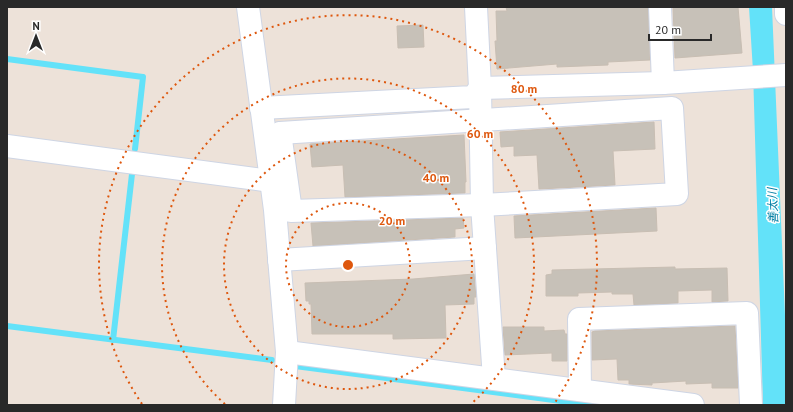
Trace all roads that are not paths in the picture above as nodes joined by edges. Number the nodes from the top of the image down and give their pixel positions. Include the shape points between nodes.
1 (248, 7) edge
2 (476, 7) edge
3 (660, 7) edge
4 (786, 7) edge
5 (786, 14) edge
6 (784, 75) edge
7 (663, 83) junction
8 (480, 88) junction
9 (261, 108) junction
10 (480, 120) junction
11 (7, 146) edge
12 (271, 181) junction
13 (482, 205) junction
14 (485, 248) junction
15 (279, 260) junction
16 (287, 352) junction
17 (494, 379) junction
18 (580, 390) junction
19 (284, 405) edge
20 (693, 405) edge
21 (751, 405) edge

1 - 9 street
2 - 8 street
3 - 7 street
4 - 5 street
6 - 7 street
7 - 8 street
8 - 9 street via 473,97
8 - 10 street
9 - 12 street
10 - 13 street
10 - 13 street via 280,133 291,211
10 - 13 street via 672,108 677,194
11 - 12 street
12 - 15 street
13 - 14 street
14 - 15 street
14 - 17 street
15 - 16 street
16 - 17 street
16 - 19 street
17 - 18 street
18 - 20 street
18 - 21 street via 579,319 747,313

